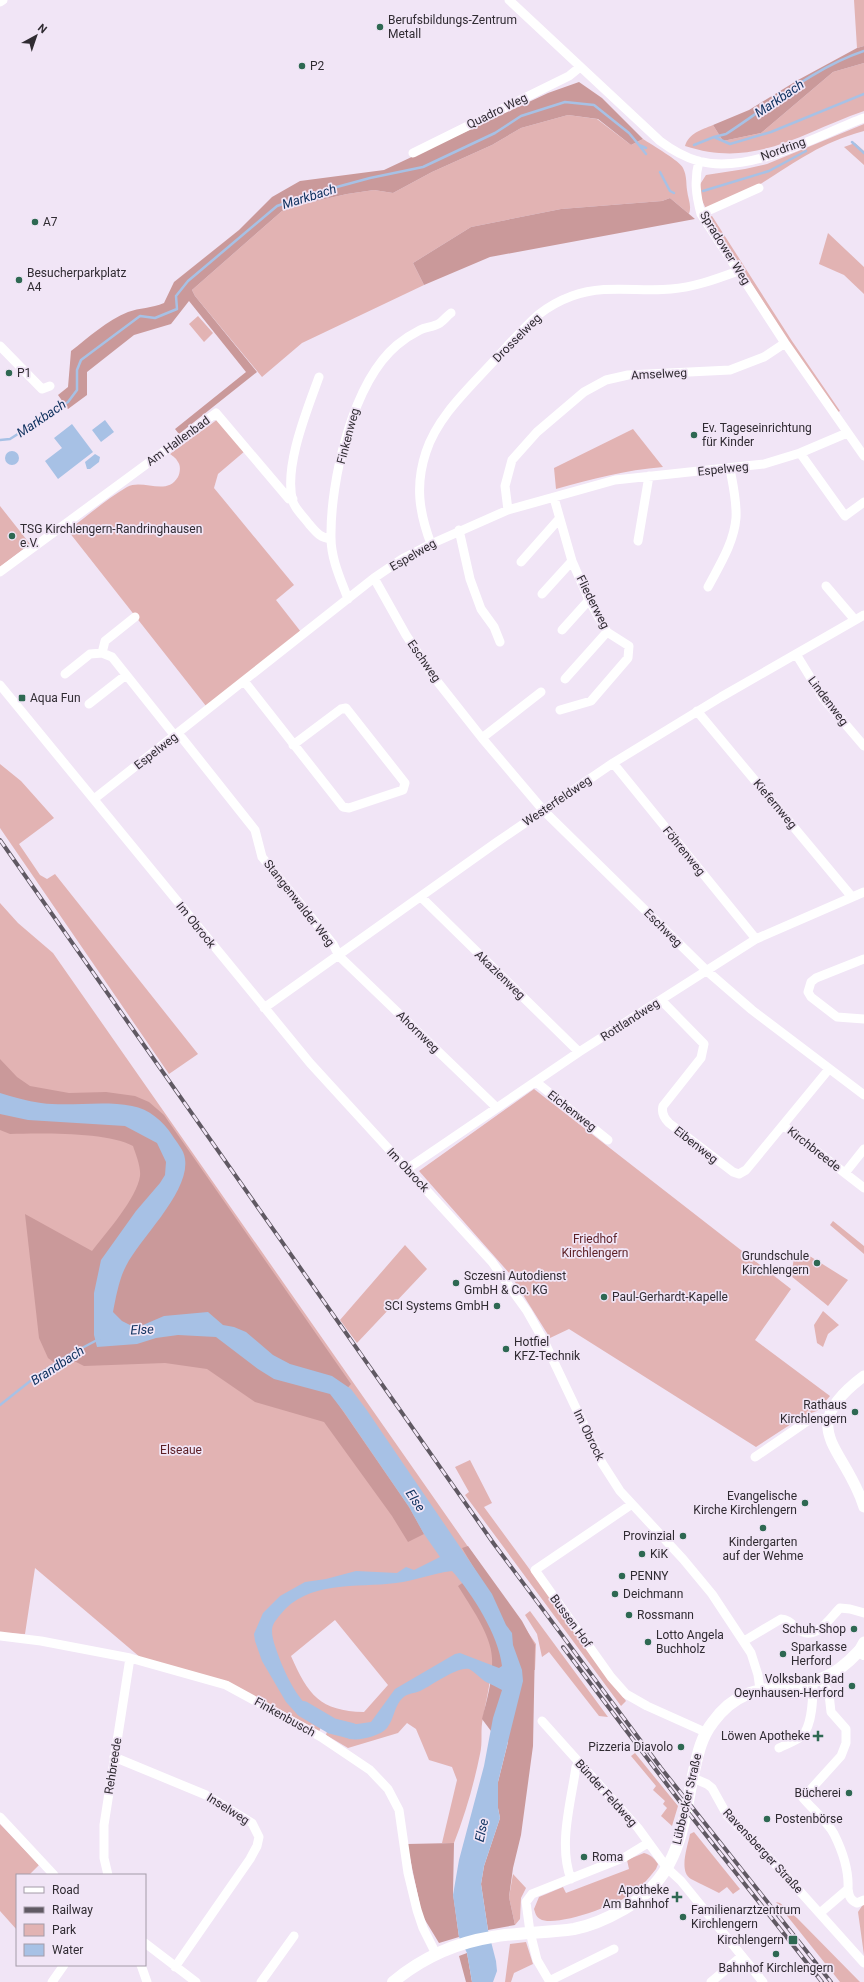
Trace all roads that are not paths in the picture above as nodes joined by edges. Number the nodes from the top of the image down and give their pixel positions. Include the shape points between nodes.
1 (3, 0) edge
2 (509, 0) edge
3 (0, 2) edge
4 (580, 66) junction
5 (864, 118) edge
6 (413, 153) dead end
7 (699, 161) junction
8 (759, 188) dead end
9 (701, 214) junction
10 (738, 270) junction
11 (450, 312) dead end
12 (785, 343) junction
13 (0, 346) edge
14 (319, 377) dead end
15 (50, 386) dead end
16 (847, 433) junction
17 (800, 454) junction
18 (864, 456) edge
19 (730, 469) junction
20 (649, 476) junction
21 (554, 498) junction
22 (293, 499) junction
23 (864, 502) edge
24 (508, 510) junction
25 (559, 519) junction
26 (459, 530) junction
27 (331, 539) junction
28 (638, 541) dead end
29 (431, 544) junction
30 (572, 561) junction
31 (521, 562) dead end
32 (0, 572) edge
33 (374, 578) junction
34 (826, 586) dead end
35 (708, 587) dead end
36 (542, 594) dead end
37 (348, 599) junction
38 (589, 600) junction
39 (864, 615) edge
40 (135, 617) dead end
41 (855, 620) junction
42 (562, 630) dead end
43 (607, 632) junction
44 (500, 642) dead end
45 (102, 653) junction
46 (796, 654) junction
47 (65, 674) dead end
48 (126, 674) junction
49 (565, 679) dead end
50 (244, 681) junction
51 (0, 685) edge
52 (541, 692) dead end
53 (89, 704) dead end
54 (560, 710) dead end
55 (697, 711) junction
56 (175, 736) junction
57 (482, 738) junction
58 (293, 745) junction
59 (864, 746) edge
60 (613, 763) junction
61 (94, 799) junction
62 (543, 810) junction
63 (864, 892) edge
64 (421, 897) junction
65 (852, 897) junction
66 (756, 939) junction
67 (339, 956) junction
68 (864, 959) edge
69 (707, 971) junction
70 (661, 1000) junction
71 (264, 1008) junction
72 (864, 1019) edge
73 (579, 1052) junction
74 (829, 1069) junction
75 (536, 1082) junction
76 (864, 1095) edge
77 (497, 1108) junction
78 (784, 1126) junction
79 (608, 1140) dead end
80 (864, 1149) edge
81 (408, 1169) junction
82 (845, 1173) junction
83 (864, 1188) edge
84 (864, 1376) edge
85 (827, 1419) junction
86 (755, 1457) dead end
87 (632, 1504) junction
88 (864, 1507) edge
89 (864, 1613) edge
90 (0, 1636) edge
91 (744, 1641) junction
92 (862, 1649) edge
93 (130, 1658) junction
94 (817, 1680) junction
95 (760, 1689) junction
96 (542, 1721) dead end
97 (705, 1732) junction
98 (779, 1748) dead end
99 (114, 1757) junction
100 (580, 1764) junction
101 (693, 1778) junction
102 (0, 1817) edge
103 (648, 1843) junction
104 (668, 1868) junction
105 (53, 1874) edge
106 (108, 1874) edge
107 (571, 1879) junction
108 (848, 1889) junction
109 (864, 1900) edge
110 (820, 1913) junction
111 (530, 1932) junction
112 (294, 1936) dead end
113 (146, 1943) edge
114 (614, 1949) dead end
115 (436, 1954) junction
116 (742, 1956) junction
117 (864, 1963) edge
118 (63, 1966) edge
119 (141, 1966) edge
120 (175, 1967) junction
121 (549, 1981) edge
122 (52, 1982) edge
123 (147, 1982) edge
124 (196, 1982) edge
125 (261, 1982) edge
126 (392, 1982) edge
127 (711, 1982) edge
128 (763, 1982) edge

1 - 3 street
2 - 4 street
4 - 6 street, Quadro Weg via 569,76
4 - 7 street via 660,142
5 - 7 street, Nordring via 759,158 734,163
7 - 9 street, Spradower Weg via 696,193
8 - 9 street
9 - 10 street, Spradower Weg
10 - 12 street, Spradower Weg
10 - 29 street, Drosselweg via 702,284 672,289 596,289 572,296 539,314 447,414 432,438 418,490
11 - 27 street, Finkenweg via 440,323 420,330 397,345 363,389 354,410 340,463
12 - 16 street, Spradower Weg
12 - 24 street, Amselweg via 764,357 730,370 628,375 606,380 584,392 537,432 512,460 505,486
13 - 15 street via 42,389
14 - 22 street via 296,449 291,482
16 - 17 street, Espelweg
16 - 18 street, Spradower Weg
17 - 19 street, Espelweg via 764,464
17 - 23 street via 845,516
19 - 20 street, Espelweg
19 - 35 street via 736,519 727,551
20 - 21 street, Espelweg via 615,480
20 - 28 street
21 - 24 street, Espelweg
21 - 25 street, Fliederweg
22 - 27 street, Am Hallenbad via 296,508 319,536
22 - 32 street, Am Hallenbad via 289,499 216,413
24 - 26 street, Espelweg
25 - 30 street, Fliederweg
25 - 31 street
26 - 29 street, Espelweg
26 - 44 street via 470,579
27 - 37 street, Finkenweg via 335,561
29 - 33 street, Espelweg
30 - 36 street
30 - 38 street, Fliederweg
33 - 37 street, Espelweg
33 - 57 street, Eschweg via 433,676
34 - 41 street
37 - 50 street, Espelweg
38 - 42 street
38 - 43 street, Fliederweg
39 - 41 street, Westerfeldweg
40 - 45 street via 105,641
41 - 46 street, Westerfeldweg
43 - 49 street
43 - 54 street, Fliederweg via 628,646 628,658 591,701
45 - 47 street via 90,654
45 - 48 street, Stangenwalder Weg via 112,657
46 - 55 street, Westerfeldweg
46 - 59 street, Lindenweg via 823,698
48 - 53 street
48 - 56 street, Stangenwalder Weg
50 - 56 street, Espelweg
50 - 58 street
51 - 61 street, Im Obrock
52 - 57 street
55 - 60 street, Westerfeldweg
55 - 65 street, Kiefernweg
56 - 61 street, Espelweg
56 - 67 street, Stangenwalder Weg via 182,738 255,830 262,857 333,944
57 - 62 street, Eschweg
58 - 58 street via 343,807 349,808 403,790 405,783 346,708 340,708
60 - 62 street, Westerfeldweg
60 - 66 street, Föhrenweg
61 - 71 street, Im Obrock
62 - 64 street, Westerfeldweg
62 - 69 street, Eschweg
63 - 65 street, Rottlandweg
64 - 67 street, Westerfeldweg
64 - 73 street, Akazienweg
65 - 66 street, Rottlandweg
66 - 69 street, Rottlandweg
67 - 71 street, Westerfeldweg
67 - 77 street, Ahornweg
68 - 72 street via 816,978 811,982 808,992 830,1014
69 - 70 street, Rottlandweg
69 - 74 street, Eschweg via 752,1010
70 - 73 street, Rottlandweg
70 - 78 street, Eibenweg via 704,1044 701,1058 664,1106 663,1117 723,1166 740,1174
71 - 81 street, Im Obrock via 348,1106
73 - 75 street, Rottlandweg
74 - 76 street, Eschweg
74 - 78 street, Eibenweg
75 - 77 street, Rottlandweg
75 - 79 street, Eichenweg
77 - 81 street, Rottlandweg
78 - 82 street, Kirchbreede
80 - 82 street, Kirchbreede
81 - 87 street, Im Obrock via 492,1262 514,1292 544,1341 602,1463 620,1491
82 - 83 street, Kirchbreede
84 - 85 street via 835,1402
85 - 86 street via 809,1420
85 - 88 street via 829,1436
87 - 91 street, Im Obrock via 703,1582
87 - 97 street, Bussen Hof via 535,1570 626,1694
89 - 91 street via 840,1608 823,1626 810,1634 805,1634 789,1621 781,1619
90 - 93 street, Finkenbusch
91 - 95 street, Im Obrock via 758,1675
92 - 94 main road, Lübbecker Straße via 834,1673
93 - 99 street, Rehbreede
93 - 115 street, Finkenbusch via 226,1685 321,1737 370,1770 388,1790 399,1810 408,1873 417,1910 422,1928
94 - 95 main road, Lübbecker Straße
94 - 98 street via 808,1727 802,1735
94 - 108 street via 829,1694 831,1712 846,1729 846,1743 841,1756 803,1798 833,1833 846,1865
95 - 97 main road, Lübbecker Straße via 731,1703
96 - 100 street, Bünder Feldweg
97 - 101 main road, Lübbecker Straße
99 - 106 street, Rehbreede via 104,1825 104,1858
99 - 120 street, Inselweg via 206,1795 252,1823 259,1837 250,1859
100 - 103 street, Bünder Feldweg via 638,1828
100 - 107 street via 576,1767 566,1834 567,1869
101 - 104 main road, Lübbecker Straße via 681,1833
101 - 110 street, Ravensberger Straße via 712,1788 727,1814
102 - 105 street
103 - 104 street, Bünder Feldweg
103 - 107 street via 625,1857
104 - 111 main road, Lübbecker Straße via 653,1888 610,1916 575,1928
104 - 116 street, Bünder Feldweg via 682,1881
107 - 111 street via 532,1894 526,1902
108 - 109 street via 854,1902
108 - 110 street
110 - 117 street, Ravensberger Straße
111 - 115 main road, Lübbecker Straße via 492,1936
111 - 121 street via 537,1960
112 - 125 street
113 - 120 street
114 - 121 street
115 - 126 main road, Lübbecker Straße
116 - 127 street
116 - 128 street, Bünder Feldweg
118 - 122 street
119 - 123 street
120 - 124 street

